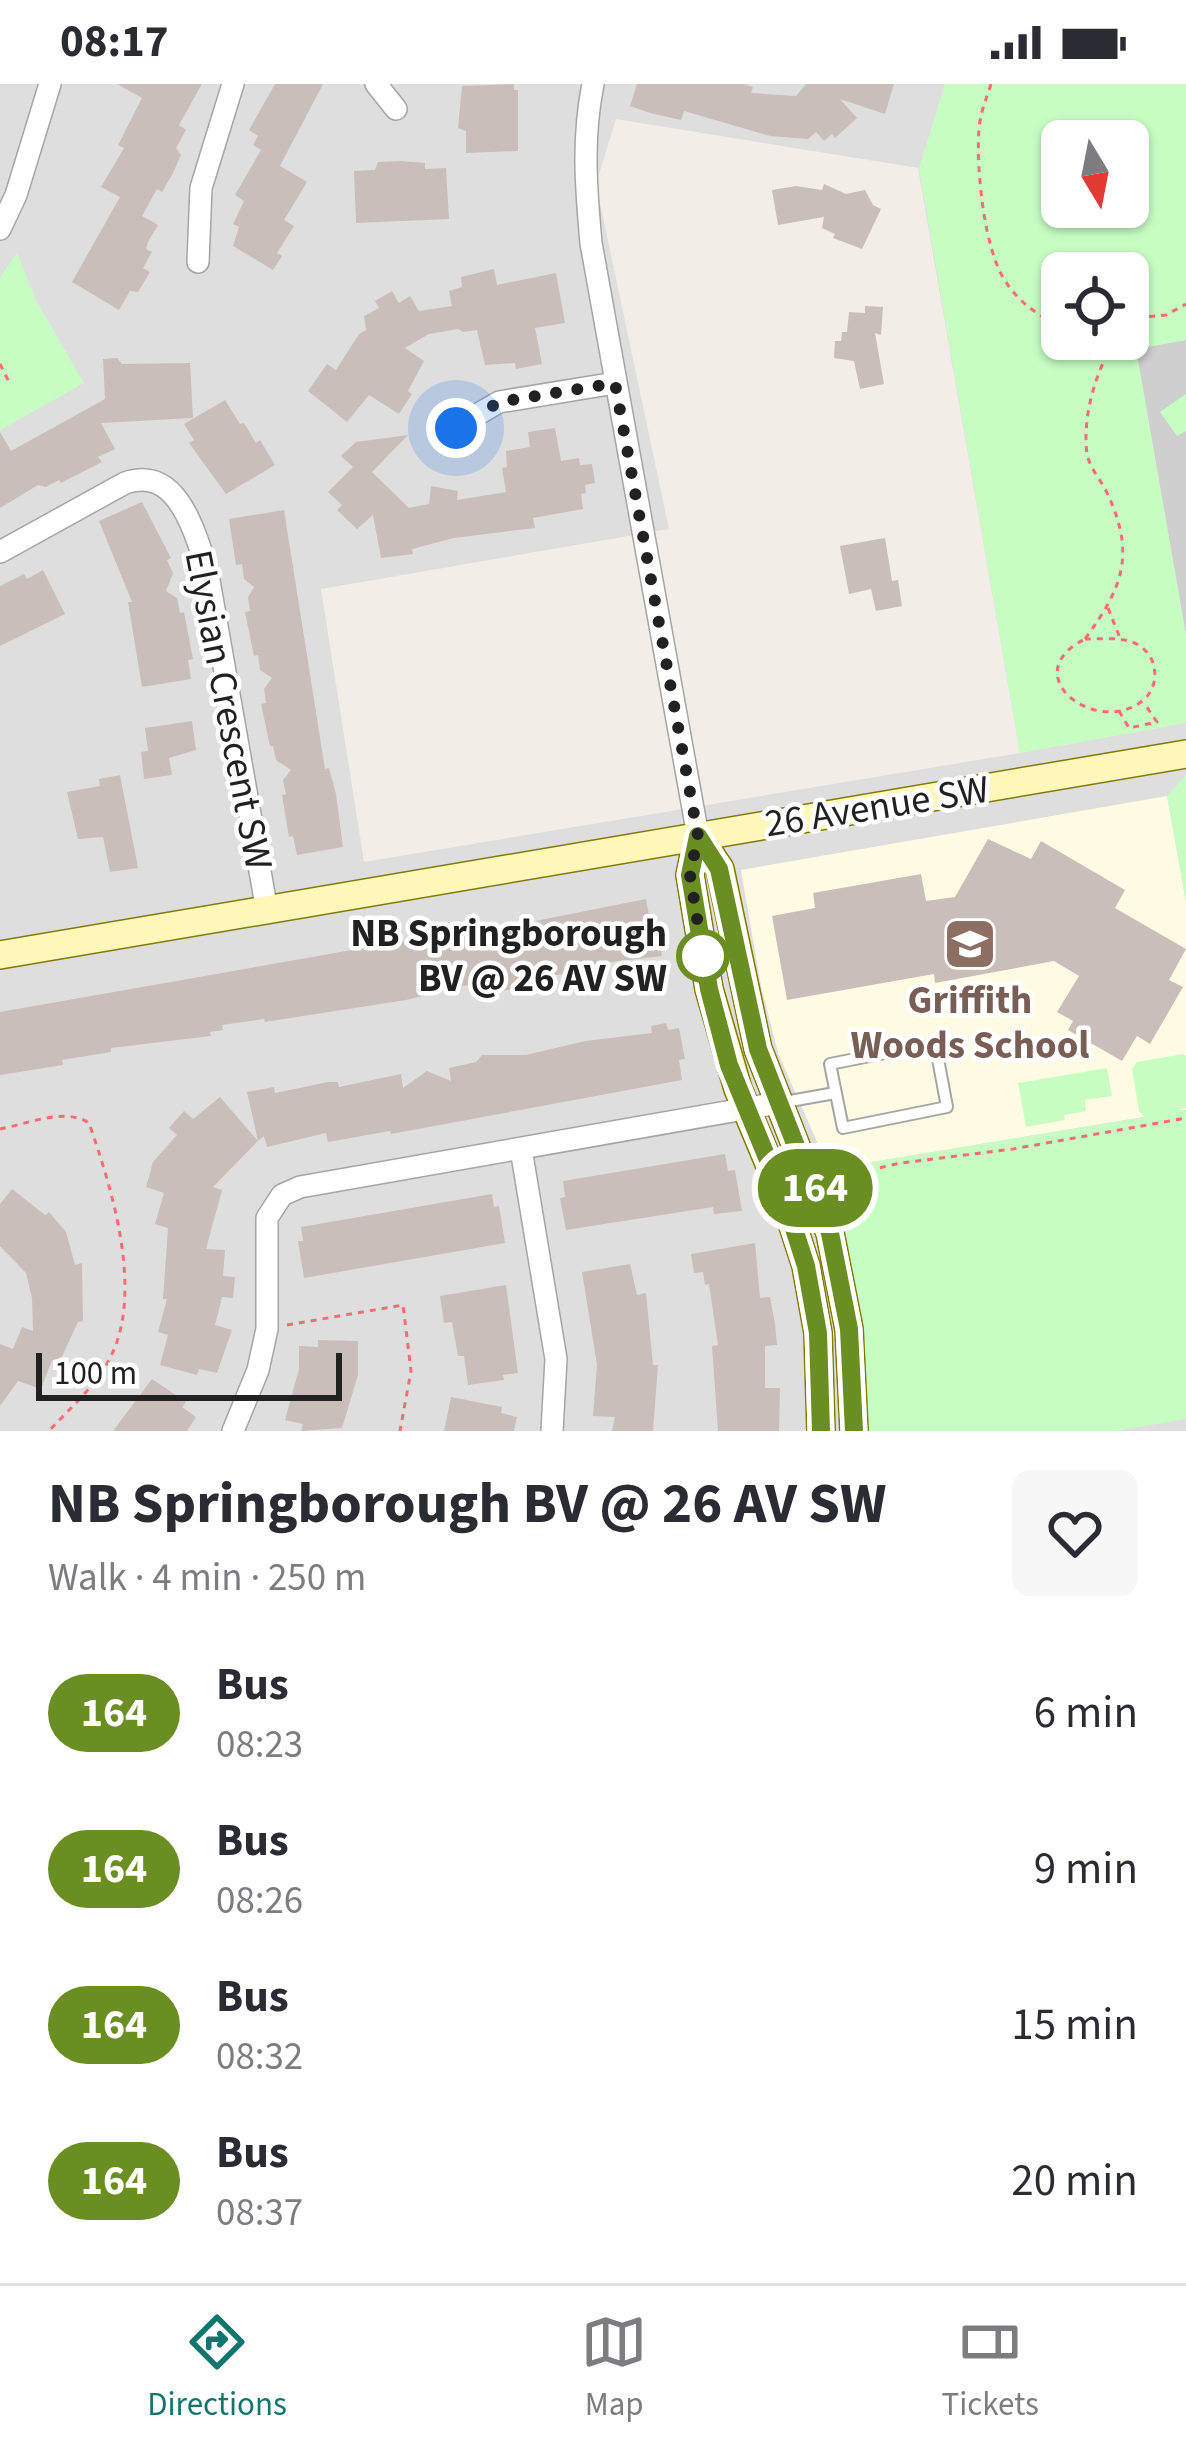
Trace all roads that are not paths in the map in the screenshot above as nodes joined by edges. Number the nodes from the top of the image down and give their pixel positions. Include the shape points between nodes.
1 (50, 84) edge
2 (233, 84) edge
3 (376, 84) edge
4 (593, 84) edge
5 (396, 110) dead end
6 (0, 229) edge
7 (198, 262) dead end
8 (615, 383) junction
9 (456, 428) dead end
10 (0, 552) edge
11 (1186, 754) edge
12 (698, 836) junction
13 (267, 911) junction
14 (0, 955) edge
15 (835, 1093) junction
16 (778, 1103) junction
17 (746, 1108) junction
18 (520, 1149) junction
19 (849, 1329) junction
20 (818, 1333) junction
21 (232, 1431) edge
22 (552, 1431) edge
23 (821, 1431) edge
24 (854, 1431) edge

1 - 6 street
2 - 7 street via 201,188
3 - 5 street
4 - 8 street via 585,189
8 - 9 street via 499,402
8 - 12 street
10 - 13 street, Elysian Crescent SW via 124,483 146,478 170,488 206,569
11 - 12 street, 26 Avenue SW
12 - 13 street, 26 Avenue SW
12 - 16 street via 719,869 749,1019
12 - 17 street via 690,875 709,989
13 - 14 street, 26 Avenue SW
15 - 15 lane via 842,1128 946,1108 934,1043 830,1064
15 - 16 lane
16 - 17 street
16 - 19 street via 830,1233
17 - 18 street
17 - 20 street via 798,1238
18 - 21 street via 282,1195 267,1218 267,1329
18 - 22 street via 556,1359
19 - 20 lane
19 - 24 street
20 - 23 street

